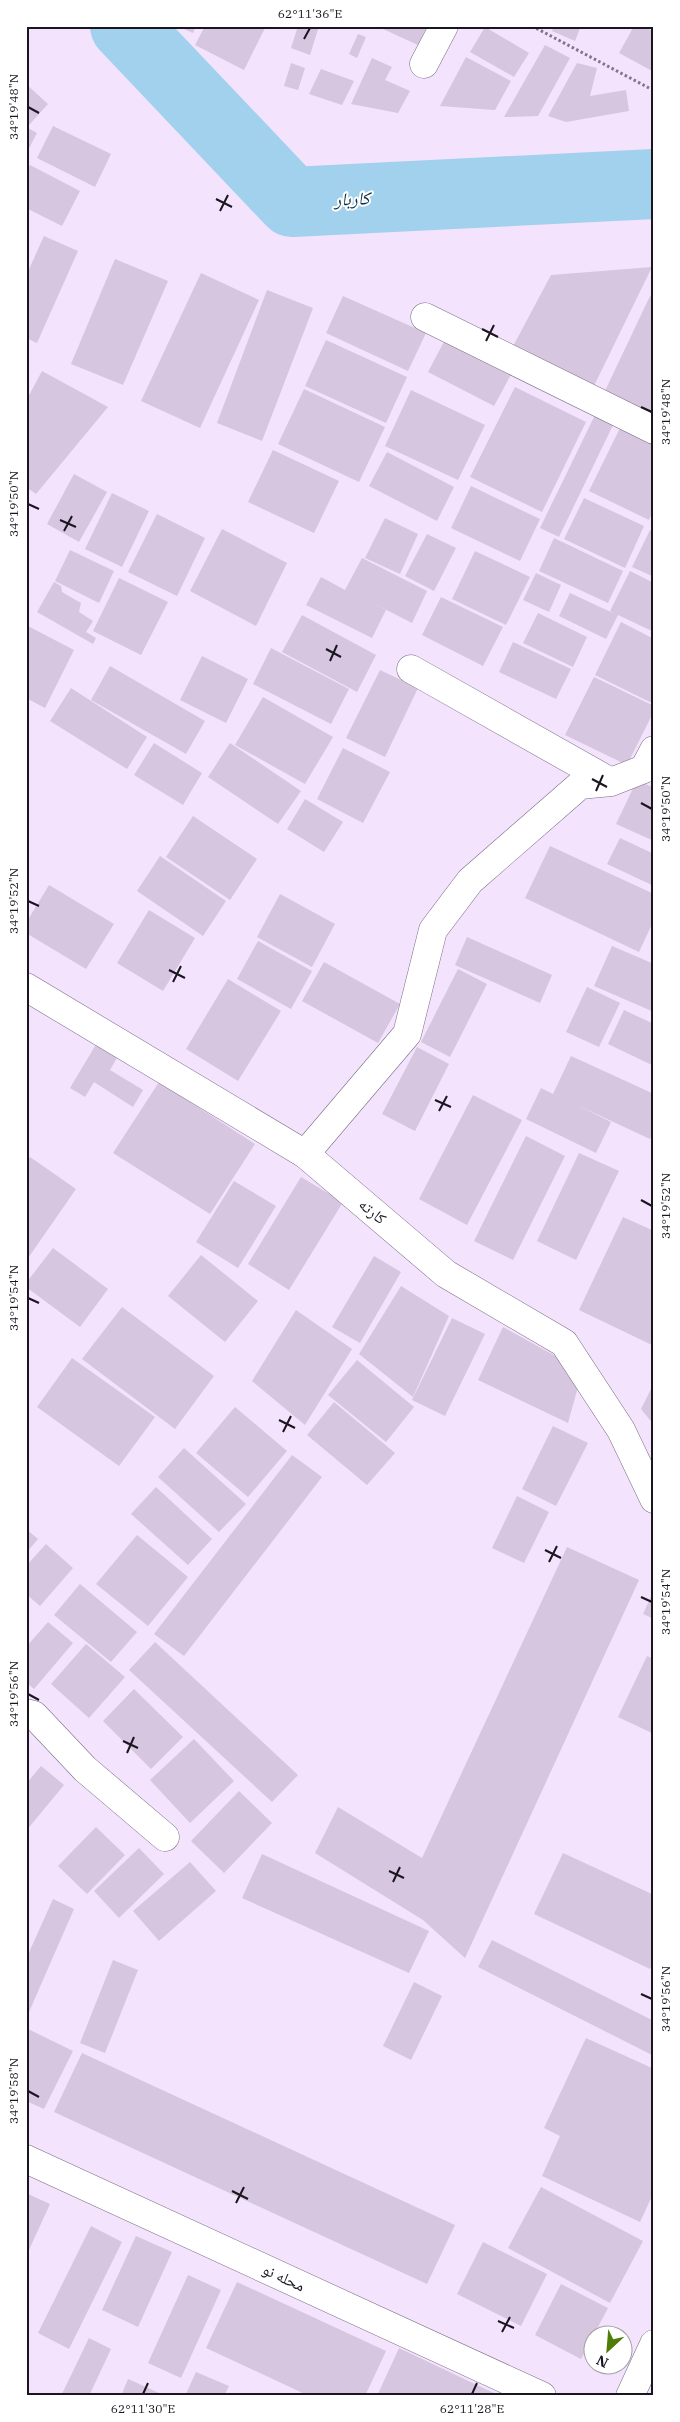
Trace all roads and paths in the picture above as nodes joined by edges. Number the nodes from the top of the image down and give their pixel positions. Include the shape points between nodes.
1 (444, 26) edge
2 (532, 26) edge
3 (424, 64) dead end
4 (649, 88) dead end
5 (424, 317) dead end
6 (654, 430) edge
7 (411, 669) dead end
8 (654, 750) edge
9 (611, 782) junction
10 (26, 987) edge
11 (305, 1154) junction
12 (654, 1499) edge
13 (26, 1713) edge
14 (166, 1837) dead end
15 (26, 2159) edge
16 (654, 2344) edge
17 (542, 2396) edge
18 (630, 2396) edge

1 - 3 street
2 - 4 path
5 - 6 street
7 - 9 street
8 - 9 street via 644,769
9 - 11 street via 580,785 470,881 433,930 407,1034
10 - 11 street, کارته
11 - 12 street, کارته via 446,1274 564,1343 621,1430
13 - 14 street via 34,1715 85,1769
15 - 17 street, محله نو
16 - 18 street

